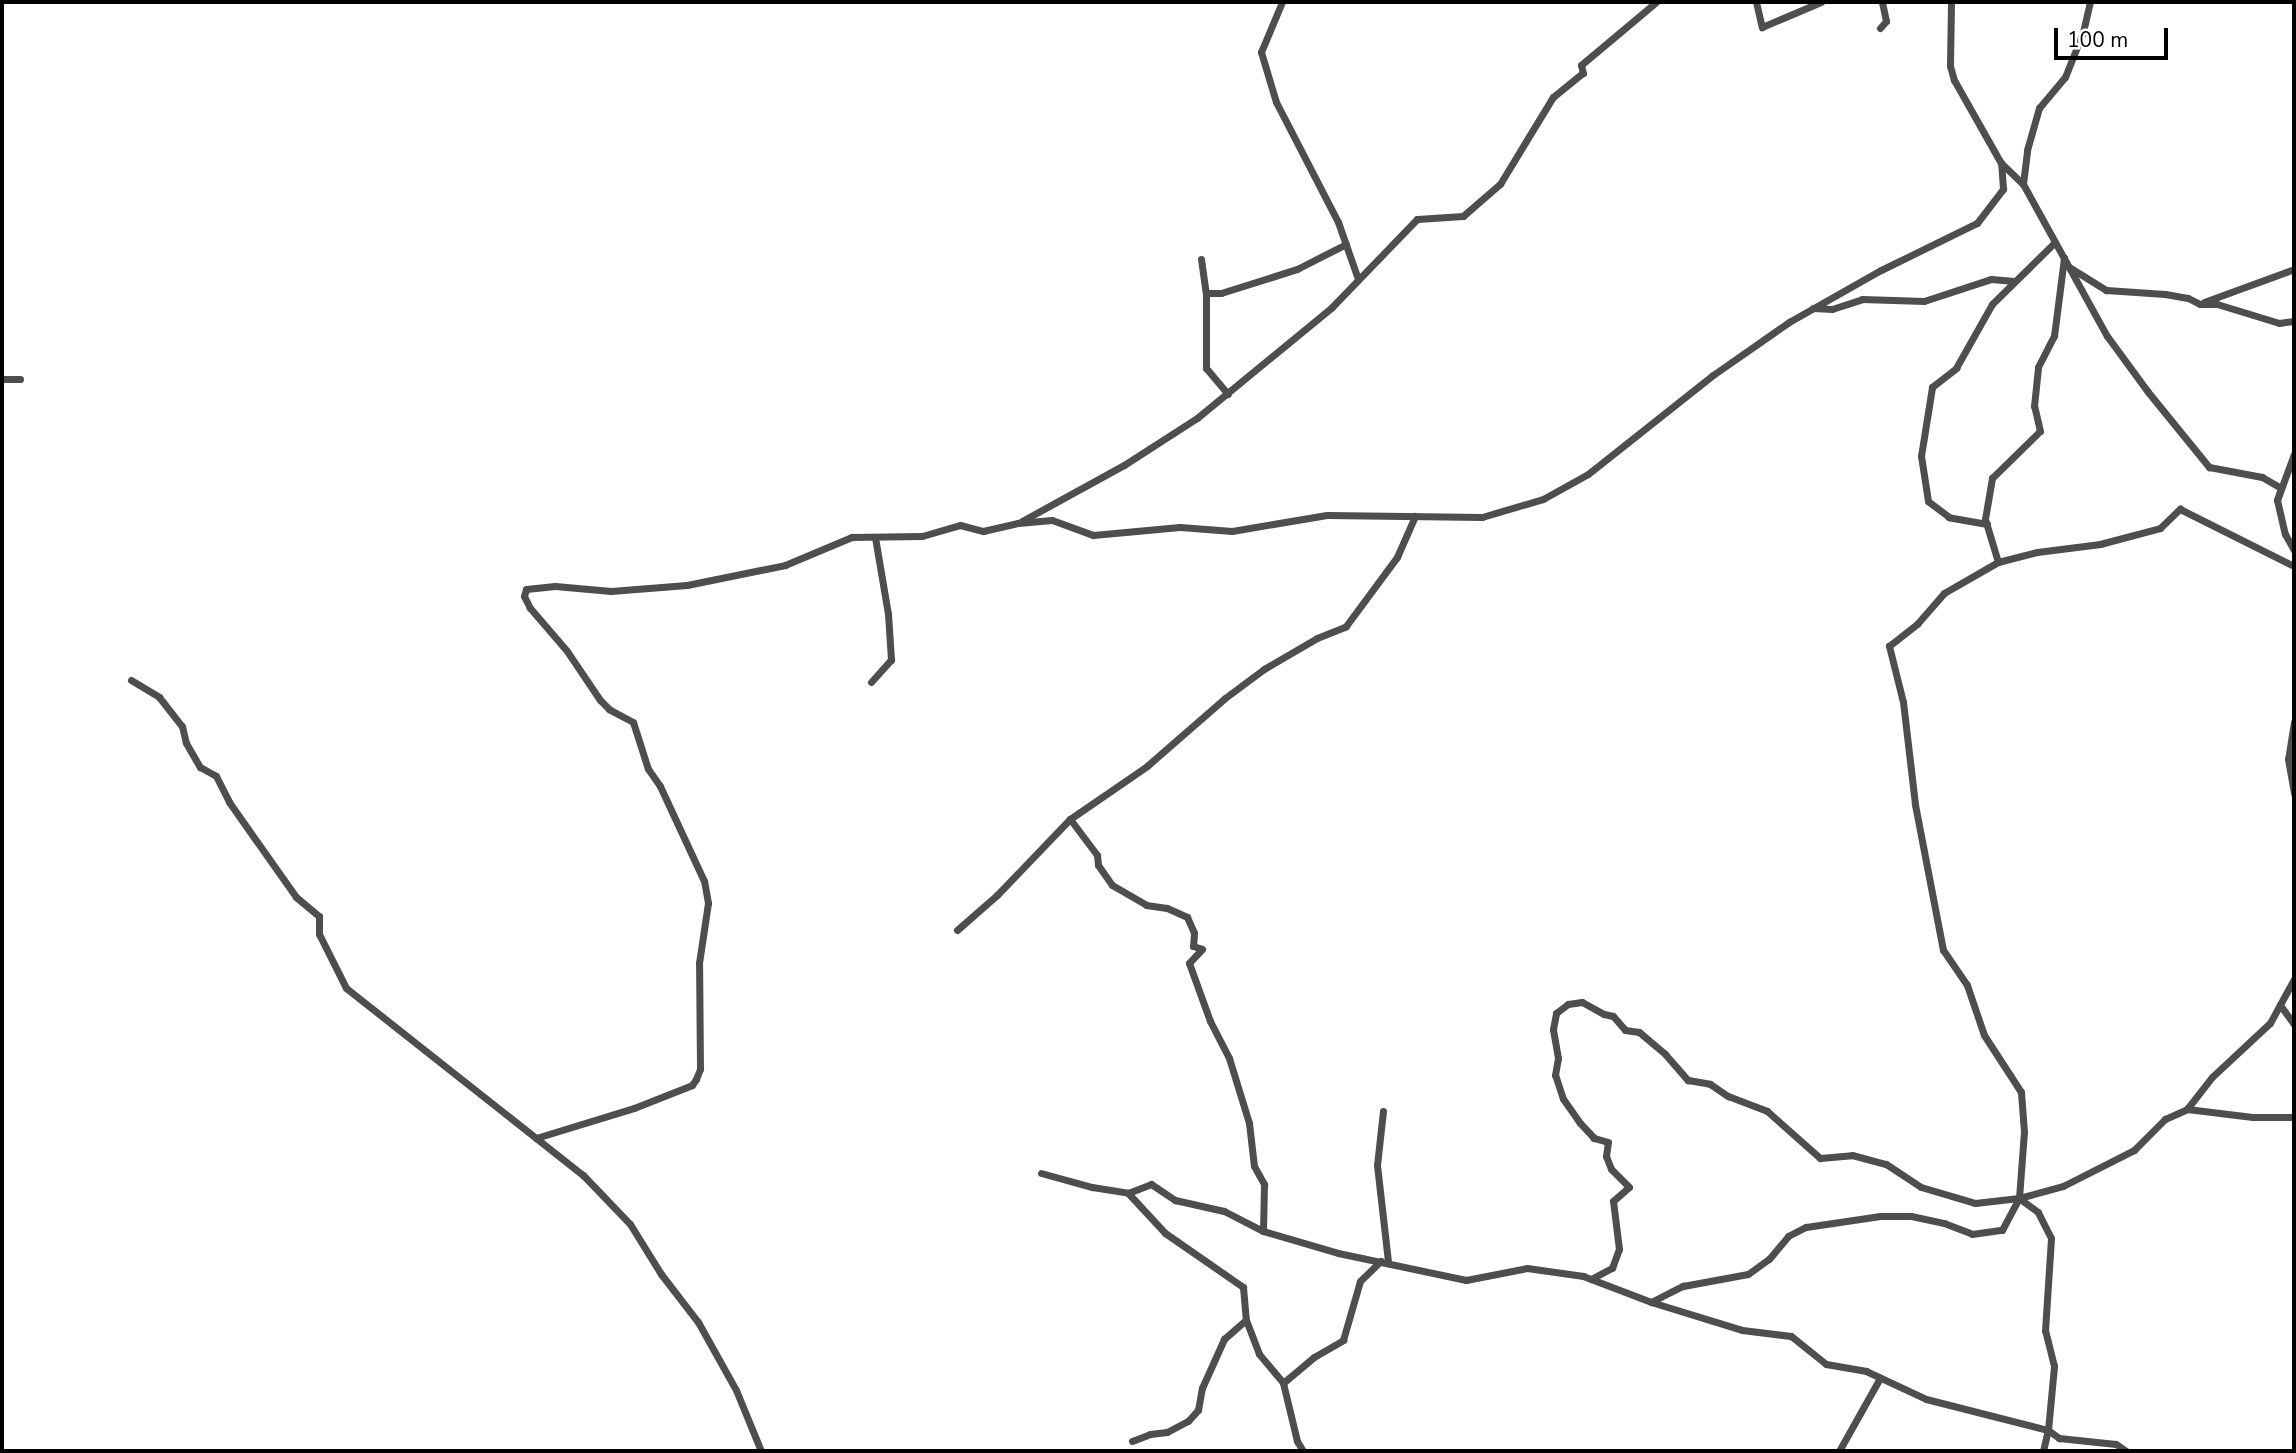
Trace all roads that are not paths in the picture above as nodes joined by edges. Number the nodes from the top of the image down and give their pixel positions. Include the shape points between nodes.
1 (1282, 2) edge
2 (1656, 2) edge
3 (1756, 2) edge
4 (1821, 2) edge
5 (1882, 2) edge
6 (1951, 2) edge
7 (2090, 2) edge
8 (1880, 29) dead end
9 (2001, 163) junction
10 (2023, 184) junction
11 (2055, 242) junction
12 (1346, 244) junction
13 (2064, 258) junction
14 (1201, 259) dead end
15 (2069, 267) junction
16 (2294, 269) edge
17 (1358, 279) junction
18 (2014, 281) junction
19 (1206, 293) junction
20 (2200, 304) junction
21 (1813, 308) junction
22 (2294, 321) edge
23 (2, 379) edge
24 (20, 379) dead end
25 (1228, 394) junction
26 (2294, 454) edge
27 (2277, 500) junction
28 (1415, 516) junction
29 (1018, 523) junction
30 (1987, 524) junction
31 (875, 537) junction
32 (2294, 550) edge
33 (1998, 562) junction
34 (2294, 566) edge
35 (131, 680) dead end
36 (871, 682) dead end
37 (2294, 722) edge
38 (2294, 793) edge
39 (1070, 819) junction
40 (957, 930) dead end
41 (2294, 979) edge
42 (2280, 1005) junction
43 (2294, 1024) edge
44 (2187, 1109) junction
45 (1383, 1111) dead end
46 (2294, 1117) edge
47 (536, 1138) junction
48 (1041, 1173) dead end
49 (1128, 1193) junction
50 (2019, 1198) junction
51 (1263, 1231) junction
52 (1385, 1262) junction
53 (1591, 1279) junction
54 (1651, 1302) junction
55 (1246, 1320) junction
56 (1880, 1378) junction
57 (1283, 1382) junction
58 (2048, 1430) junction
59 (1132, 1441) dead end
60 (761, 1451) edge
61 (1303, 1451) edge
62 (1839, 1451) edge
63 (2043, 1451) edge
64 (2126, 1451) edge

1 - 12 street via 1261,52 1276,102
2 - 17 street via 1602,45 1581,65 1583,73 1553,97 1500,184 1463,216 1417,219
3 - 4 street via 1762,27
5 - 8 street via 1886,21
6 - 9 street via 1954,80
7 - 10 street via 2064,77 2039,108
9 - 10 street
9 - 21 street via 2003,189 1977,223
10 - 11 street
11 - 13 street
11 - 18 street
12 - 17 street
12 - 19 street via 1297,269 1221,293
13 - 15 street
13 - 30 street via 2053,336 2038,367 2035,406 2040,431 1992,478
14 - 19 street
15 - 20 street via 2106,290 2165,294
15 - 27 street via 2107,336 2209,467 2262,477 2281,488
16 - 20 street
17 - 25 street via 1332,307
18 - 21 street via 1991,279 1924,301 1862,299 1832,309
18 - 30 street via 1992,304 1956,368 1932,387 1921,456 1928,501 1949,517
19 - 25 street via 1206,368
20 - 22 street via 2217,304 2279,323
21 - 28 street via 1713,375 1588,474 1542,499 1482,517
23 - 24 street
25 - 29 street via 1124,465
26 - 27 street
27 - 32 street
28 - 29 street via 1327,515 1232,531 1180,527 1093,535 1052,520
28 - 39 street via 1397,557 1346,626 1264,669 1147,766
29 - 31 street via 983,531 960,525 922,536
30 - 33 street
31 - 36 street via 891,660
31 - 47 street via 852,537 785,565 687,585 611,591 555,586 523,592 530,608 600,700 633,722 648,769 707,891 699,963 700,1069 692,1085
33 - 34 street via 2160,528 2180,509
33 - 50 street via 1944,593 1917,624 1889,646 1903,702 1915,804 1944,950 1967,985 1984,1035 2021,1092 2024,1132
35 - 47 street via 159,697 182,726 200,767 216,776 296,897 319,916 319,934 346,988
37 - 38 street via 2288,760
39 - 40 street
39 - 51 street via 1112,885 1146,905 1187,917 1194,933 1193,946 1202,949 1189,963 1229,1058 1250,1124 1254,1166 1264,1184
41 - 42 street
42 - 43 street
42 - 44 street via 2270,1023 2212,1077
44 - 46 street
44 - 50 street via 2165,1119 2134,1150 2063,1186
45 - 52 street via 1377,1165
47 - 60 street via 583,1175 630,1224 698,1322 736,1391
48 - 49 street
49 - 51 street via 1151,1184 1175,1200 1224,1211
49 - 55 street via 1165,1233 1243,1287
50 - 53 street via 1975,1203 1921,1186 1886,1164 1852,1155 1820,1158 1767,1111 1710,1084 1688,1080 1665,1054 1639,1032 1625,1030 1613,1016 1582,1002 1568,1004 1556,1013 1553,1029 1558,1058 1555,1075 1563,1099 1594,1138 1608,1142 1606,1156 1611,1169 1629,1187 1613,1201 1619,1249 1612,1268
50 - 54 street via 2002,1230 1972,1234 1911,1216 1806,1227 1788,1236 1769,1259 1748,1274 1683,1286
50 - 58 street via 2038,1212 2051,1238 2045,1331 2054,1366
51 - 52 street
52 - 53 street via 1466,1280 1527,1268
52 - 57 street via 1360,1281 1343,1340
53 - 54 street
54 - 56 street via 1742,1330 1791,1336 1826,1364
55 - 57 street via 1259,1354
55 - 59 street via 1224,1339 1202,1388 1198,1410 1188,1421
56 - 58 street via 1926,1399
56 - 62 street
57 - 61 street
58 - 63 street
58 - 64 street via 2059,1438 2116,1444

